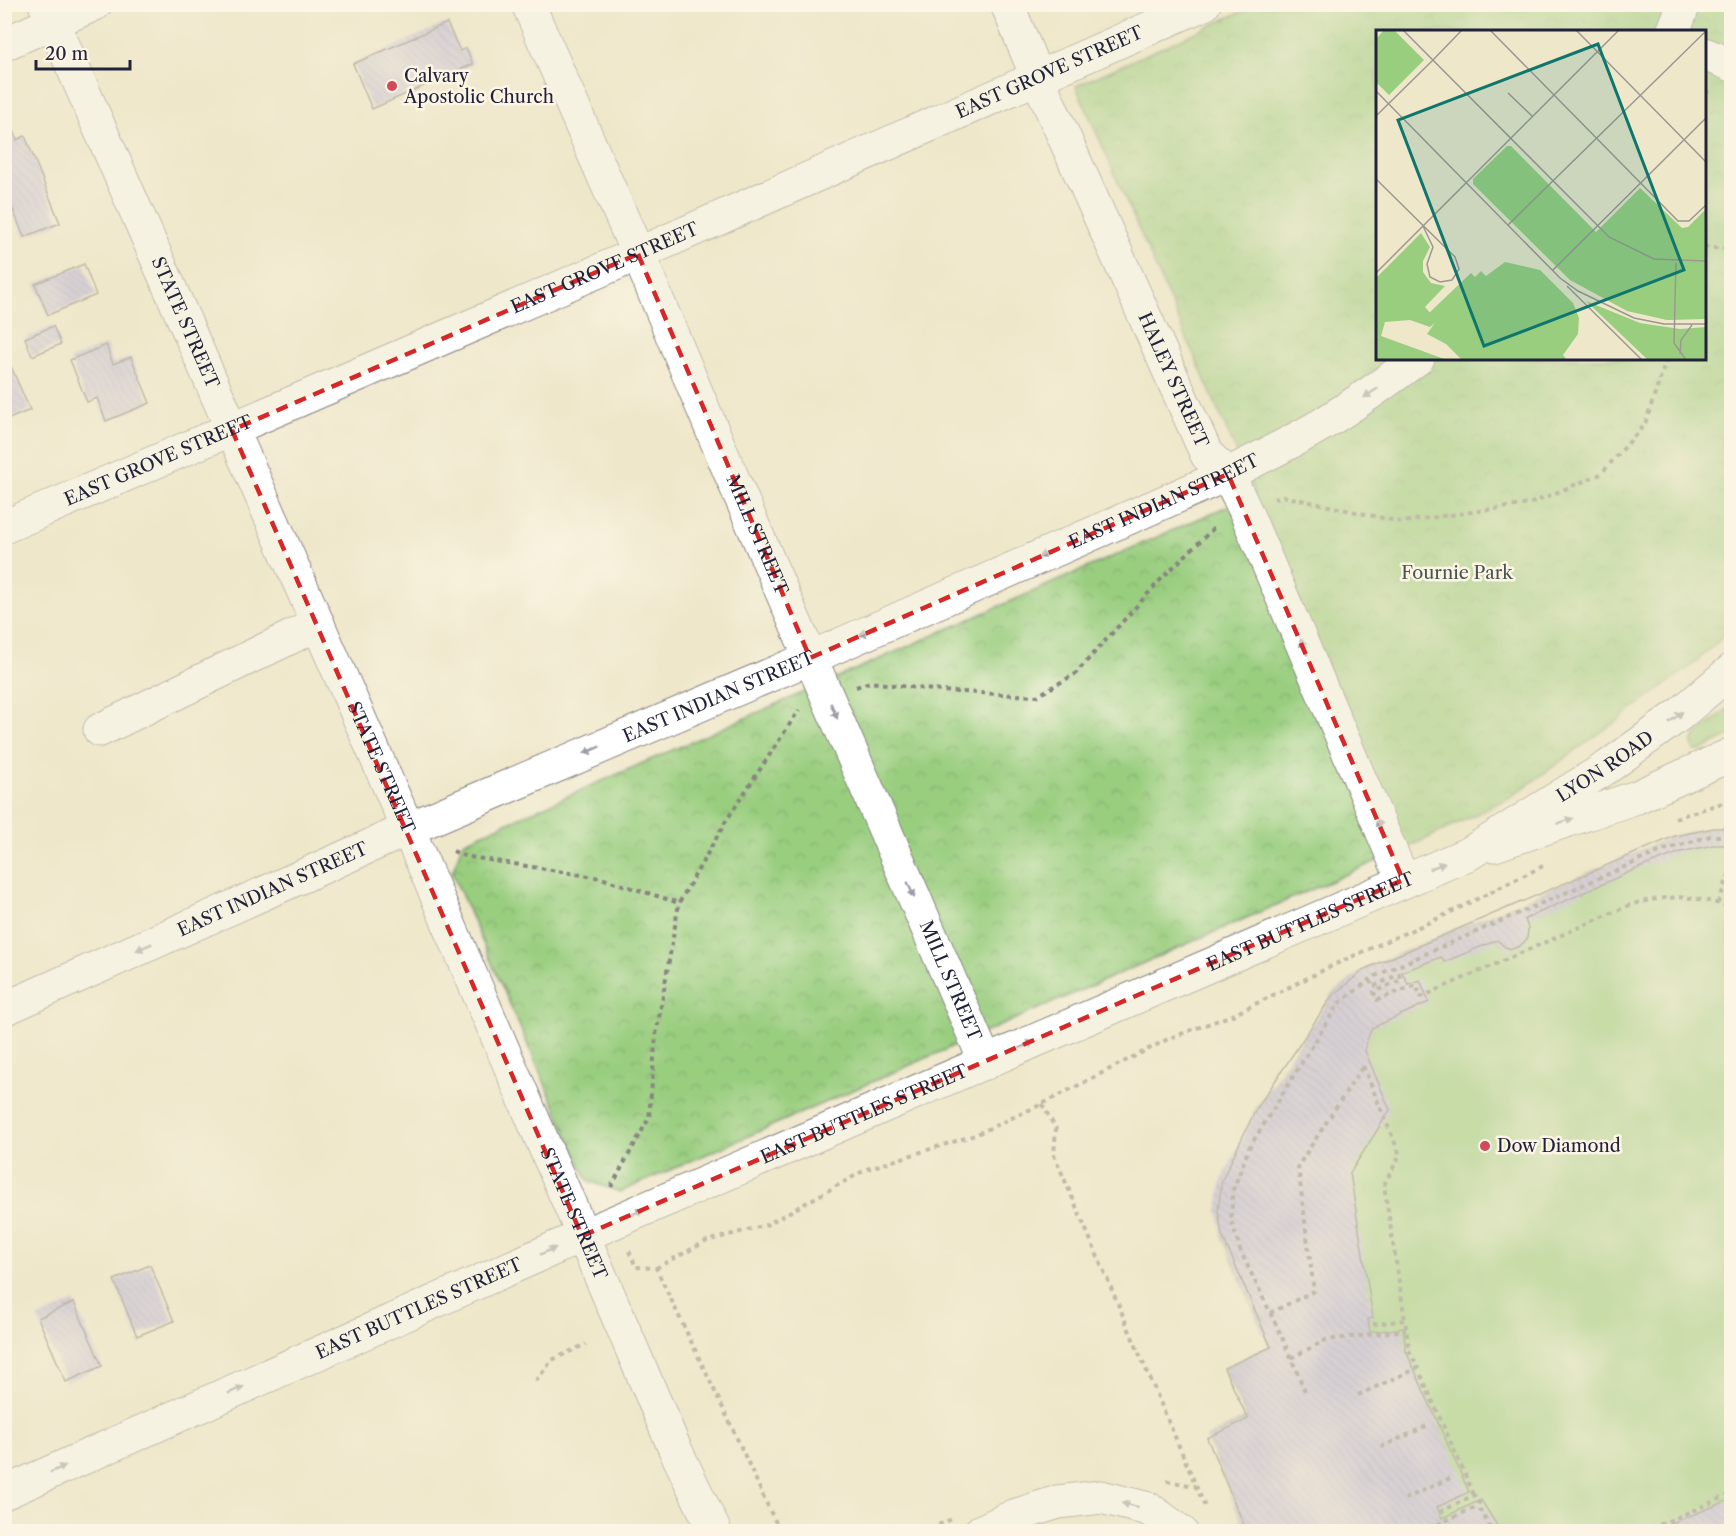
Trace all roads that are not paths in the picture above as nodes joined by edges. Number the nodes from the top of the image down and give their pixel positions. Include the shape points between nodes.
1 (95, 4) edge
2 (528, 4) edge
3 (1007, 4) edge
4 (1203, 4) edge
5 (1684, 4) edge
6 (49, 14) edge
7 (1674, 30) edge
8 (4, 44) edge
9 (1706, 55) edge
10 (1731, 65) edge
11 (1038, 79) junction
12 (638, 254) junction
13 (1415, 360) edge
14 (231, 430) junction
15 (1228, 474) junction
16 (4, 527) edge
17 (318, 624) junction
18 (810, 657) junction
19 (1731, 670) edge
20 (100, 730) dead end
21 (1731, 754) edge
22 (408, 828) junction
23 (1470, 853) junction
24 (1403, 880) junction
25 (4, 1009) edge
26 (986, 1063) junction
27 (582, 1236) junction
28 (4, 1493) edge
29 (715, 1532) edge
30 (981, 1532) edge
31 (1181, 1532) edge

1 - 6 main road
2 - 12 main road, MILL STREET
3 - 11 main road, HALEY STREET
4 - 11 main road, EAST GROVE STREET
5 - 7 main road
6 - 8 main road
6 - 14 main road, STATE STREET
9 - 10 main road
11 - 12 main road, EAST GROVE STREET
11 - 15 main road, HALEY STREET via 1207,455
12 - 14 main road, EAST GROVE STREET
12 - 18 main road, MILL STREET
13 -> 15 main road, EAST INDIAN STREET via 1326,422
14 - 16 main road, EAST GROVE STREET
14 - 17 main road, STATE STREET
15 -> 18 main road, EAST INDIAN STREET
24 -> 15 main road, HALEY STREET
17 - 20 main road
17 - 22 main road, STATE STREET
18 -> 22 main road, EAST INDIAN STREET
18 -> 26 main road, MILL STREET
23 -> 19 main road, LYON ROAD via 1609,766 1679,715
23 -> 21 main road, EAST BUTTLES STREET via 1637,797
22 -> 25 main road, EAST INDIAN STREET
22 - 27 main road, STATE STREET
24 -> 23 main road, EAST BUTTLES STREET
26 -> 24 main road, EAST BUTTLES STREET
27 -> 26 main road, EAST BUTTLES STREET
28 -> 27 main road, EAST BUTTLES STREET
27 - 29 main road, STATE STREET
31 -> 30 main road via 1149,1509 1101,1497 1059,1502 1014,1516

